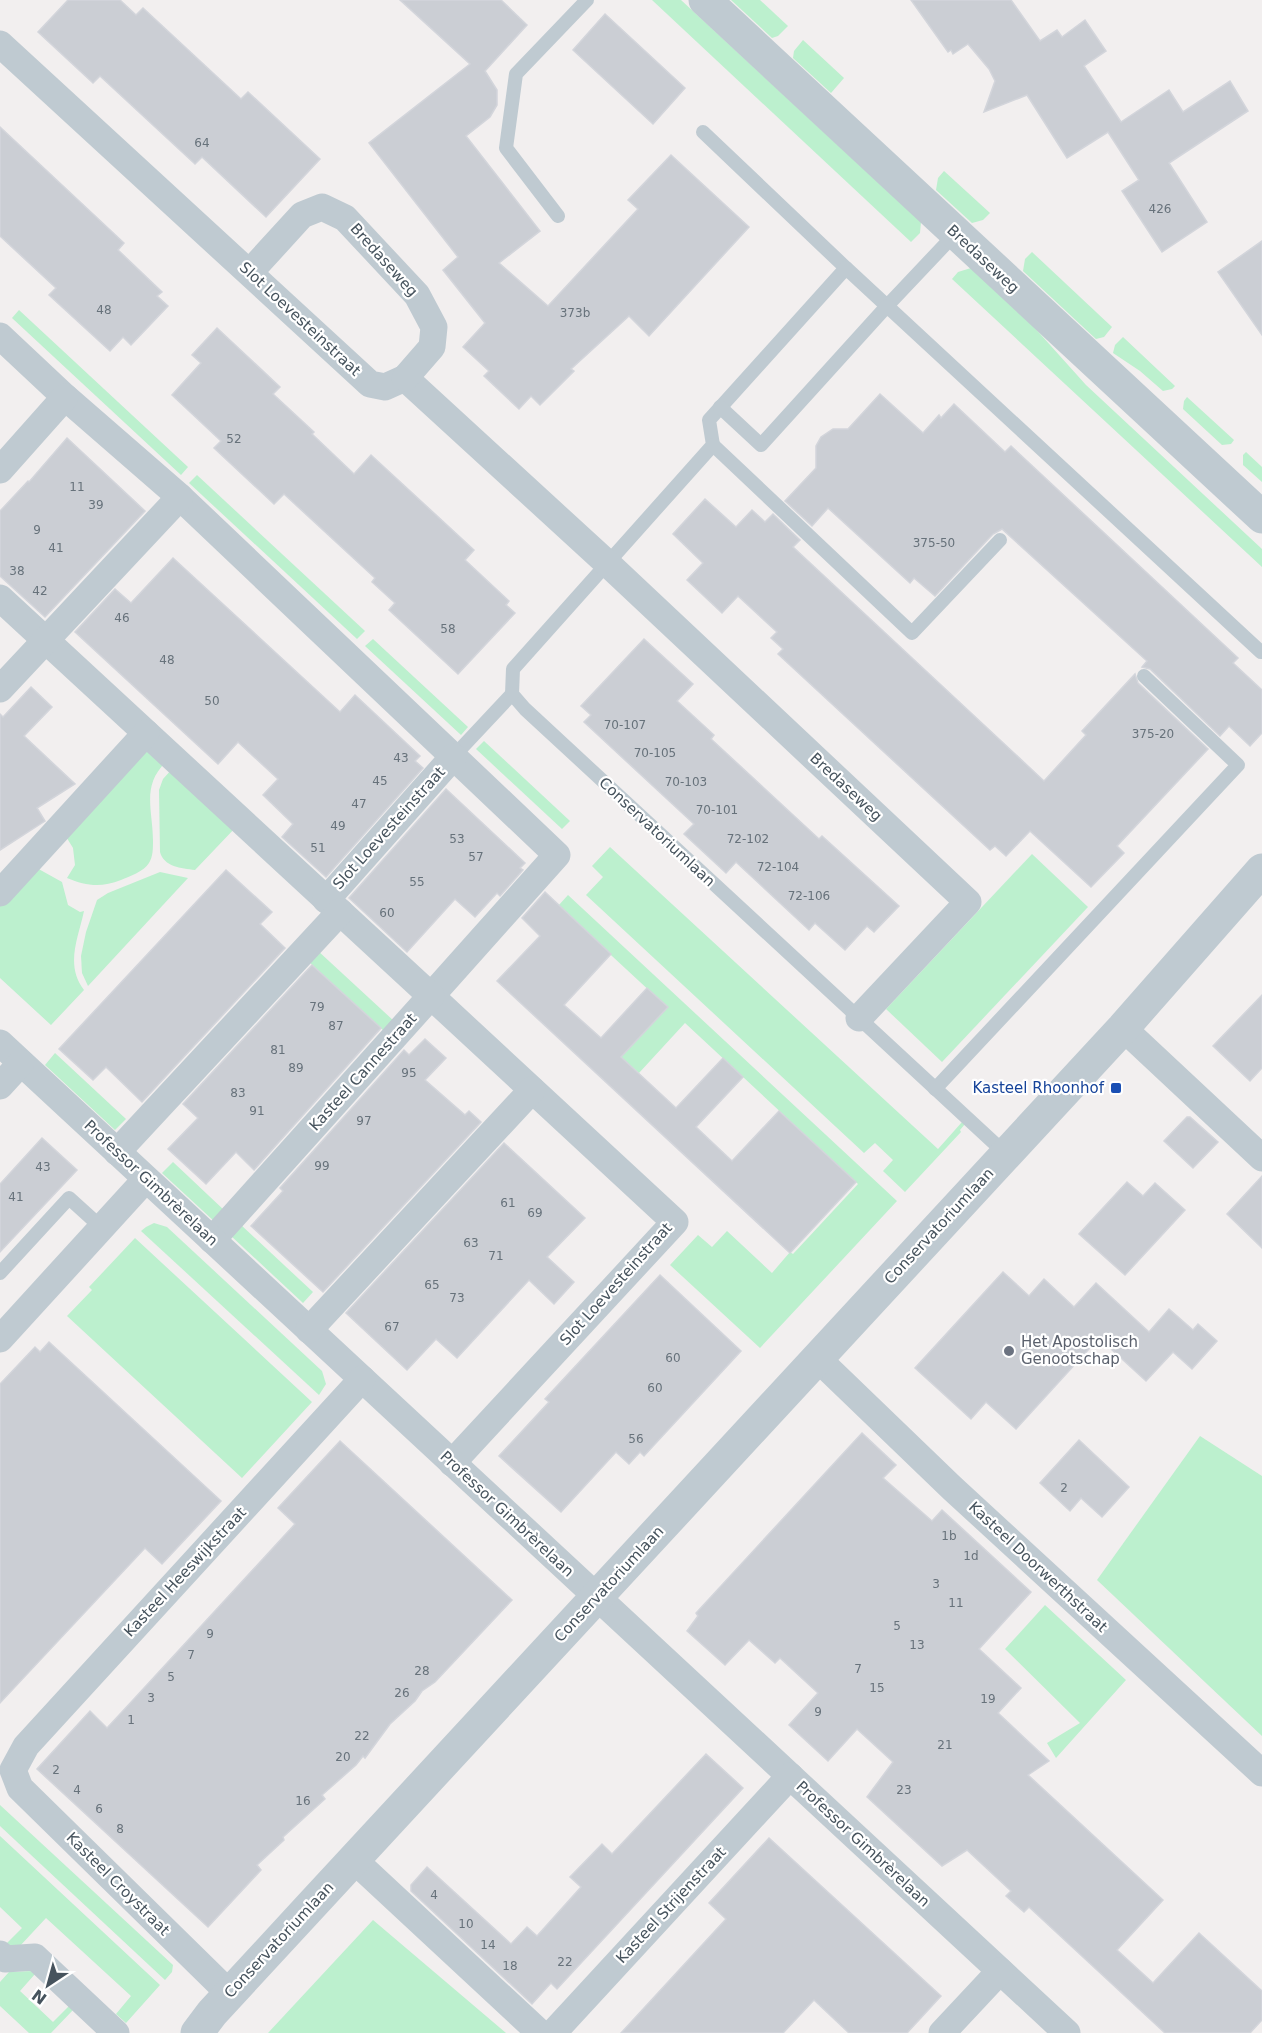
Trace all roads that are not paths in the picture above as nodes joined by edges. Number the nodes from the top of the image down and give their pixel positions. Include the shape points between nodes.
1 (587, 0) edge
2 (705, 0) edge
3 (0, 44) edge
4 (703, 132) dead end
5 (558, 216) dead end
6 (955, 234) junction
7 (846, 268) junction
8 (250, 272) junction
9 (887, 306) junction
10 (0, 336) edge
11 (405, 378) junction
12 (65, 397) junction
13 (720, 407) junction
14 (713, 445) junction
15 (0, 470) edge
16 (180, 497) junction
17 (1262, 517) edge
18 (1000, 540) dead end
19 (608, 564) junction
20 (0, 598) edge
21 (45, 640) junction
22 (1261, 652) edge
23 (1144, 676) dead end
24 (0, 689) edge
25 (512, 694) junction
26 (146, 733) junction
27 (453, 757) junction
28 (1262, 870) edge
29 (0, 893) edge
30 (333, 906) junction
31 (431, 996) junction
32 (859, 1018) junction
33 (1123, 1028) junction
34 (0, 1043) edge
35 (21, 1063) junction
36 (0, 1086) edge
37 (935, 1089) junction
38 (532, 1090) junction
39 (117, 1152) junction
40 (1006, 1154) junction
41 (1262, 1158) edge
42 (146, 1179) junction
43 (101, 1227) junction
44 (212, 1240) junction
45 (0, 1273) edge
46 (309, 1330) junction
47 (0, 1339) edge
48 (816, 1359) junction
49 (362, 1379) junction
50 (452, 1463) junction
51 (597, 1597) junction
52 (13, 1770) joint
53 (1262, 1773) edge
54 (790, 1776) junction
55 (354, 1860) junction
56 (0, 1954) edge
57 (1000, 1971) junction
58 (213, 2013) edge
59 (116, 2033) edge
60 (186, 2033) edge
61 (540, 2033) edge
62 (553, 2033) edge
63 (942, 2033) edge
64 (1067, 2033) edge

1 - 5 lane via 516,74 506,148
2 - 6 street, Bredaseweg
3 - 8 street, Slot Loevesteinstraat
4 - 7 lane
6 - 9 lane
6 - 17 street, Bredaseweg
7 - 9 lane
7 - 13 lane
8 - 11 street, Slot Loevesteinstraat via 370,384 384,387
8 - 11 street, Bredaseweg via 302,215 322,207 345,218 417,295 434,327 432,347
9 - 13 lane via 760,445
9 - 22 lane
10 - 12 street, Slot Loevesteinstraat
11 - 19 street
12 - 15 street
12 - 16 street, Slot Loevesteinstraat
13 - 14 lane via 709,420
14 - 18 lane via 912,633
14 - 19 lane
16 - 21 street
16 - 27 street, Slot Loevesteinstraat
19 - 25 lane via 513,669
19 - 32 street, Bredaseweg via 968,902
20 - 21 street
21 - 24 street
21 - 26 street
23 - 37 lane via 1238,765
25 - 27 lane
25 - 32 lane, Conservatoriumlaan
26 - 29 street
26 - 30 street
27 - 30 street, Slot Loevesteinstraat
27 - 31 street, Slot Loevesteinstraat via 557,855
28 - 33 street, Conservatoriumlaan
30 - 31 street
30 - 39 street
31 - 38 street, Slot Loevesteinstraat
31 - 44 street, Kasteel Cannestraat
32 - 37 lane, Conservatoriumlaan
33 - 40 street, Conservatoriumlaan
33 - 41 street
34 - 35 street, Professor Gimbrèrelaan
35 - 36 street
35 - 39 street, Professor Gimbrèrelaan
37 - 40 lane, Conservatoriumlaan
38 - 46 street
38 - 50 street, Slot Loevesteinstraat via 675,1222
39 - 42 street, Professor Gimbrèrelaan
40 - 48 street, Conservatoriumlaan
42 - 43 street
42 - 44 street, Professor Gimbrèrelaan
43 - 45 lane via 69,1198
43 - 47 street
44 - 46 street, Professor Gimbrèrelaan
46 - 49 street, Professor Gimbrèrelaan
48 - 51 street, Conservatoriumlaan
48 - 53 street, Kasteel Doorwerthstraat
49 - 50 street, Professor Gimbrèrelaan
49 - 52 street, Kasteel Heeswijkstraat via 26,1746
50 - 51 street, Professor Gimbrèrelaan
51 - 54 street, Professor Gimbrèrelaan
51 - 55 street, Conservatoriumlaan
52 - 58 street, Kasteel Croystraat via 20,1788
54 - 57 street, Professor Gimbrèrelaan
54 - 62 street, Kasteel Strijenstraat
55 - 58 street, Conservatoriumlaan
55 - 61 street
56 - 59 street via 5,1959 35,1957
57 - 63 street
57 - 64 street, Professor Gimbrèrelaan
58 - 60 street, Conservatoriumlaan

